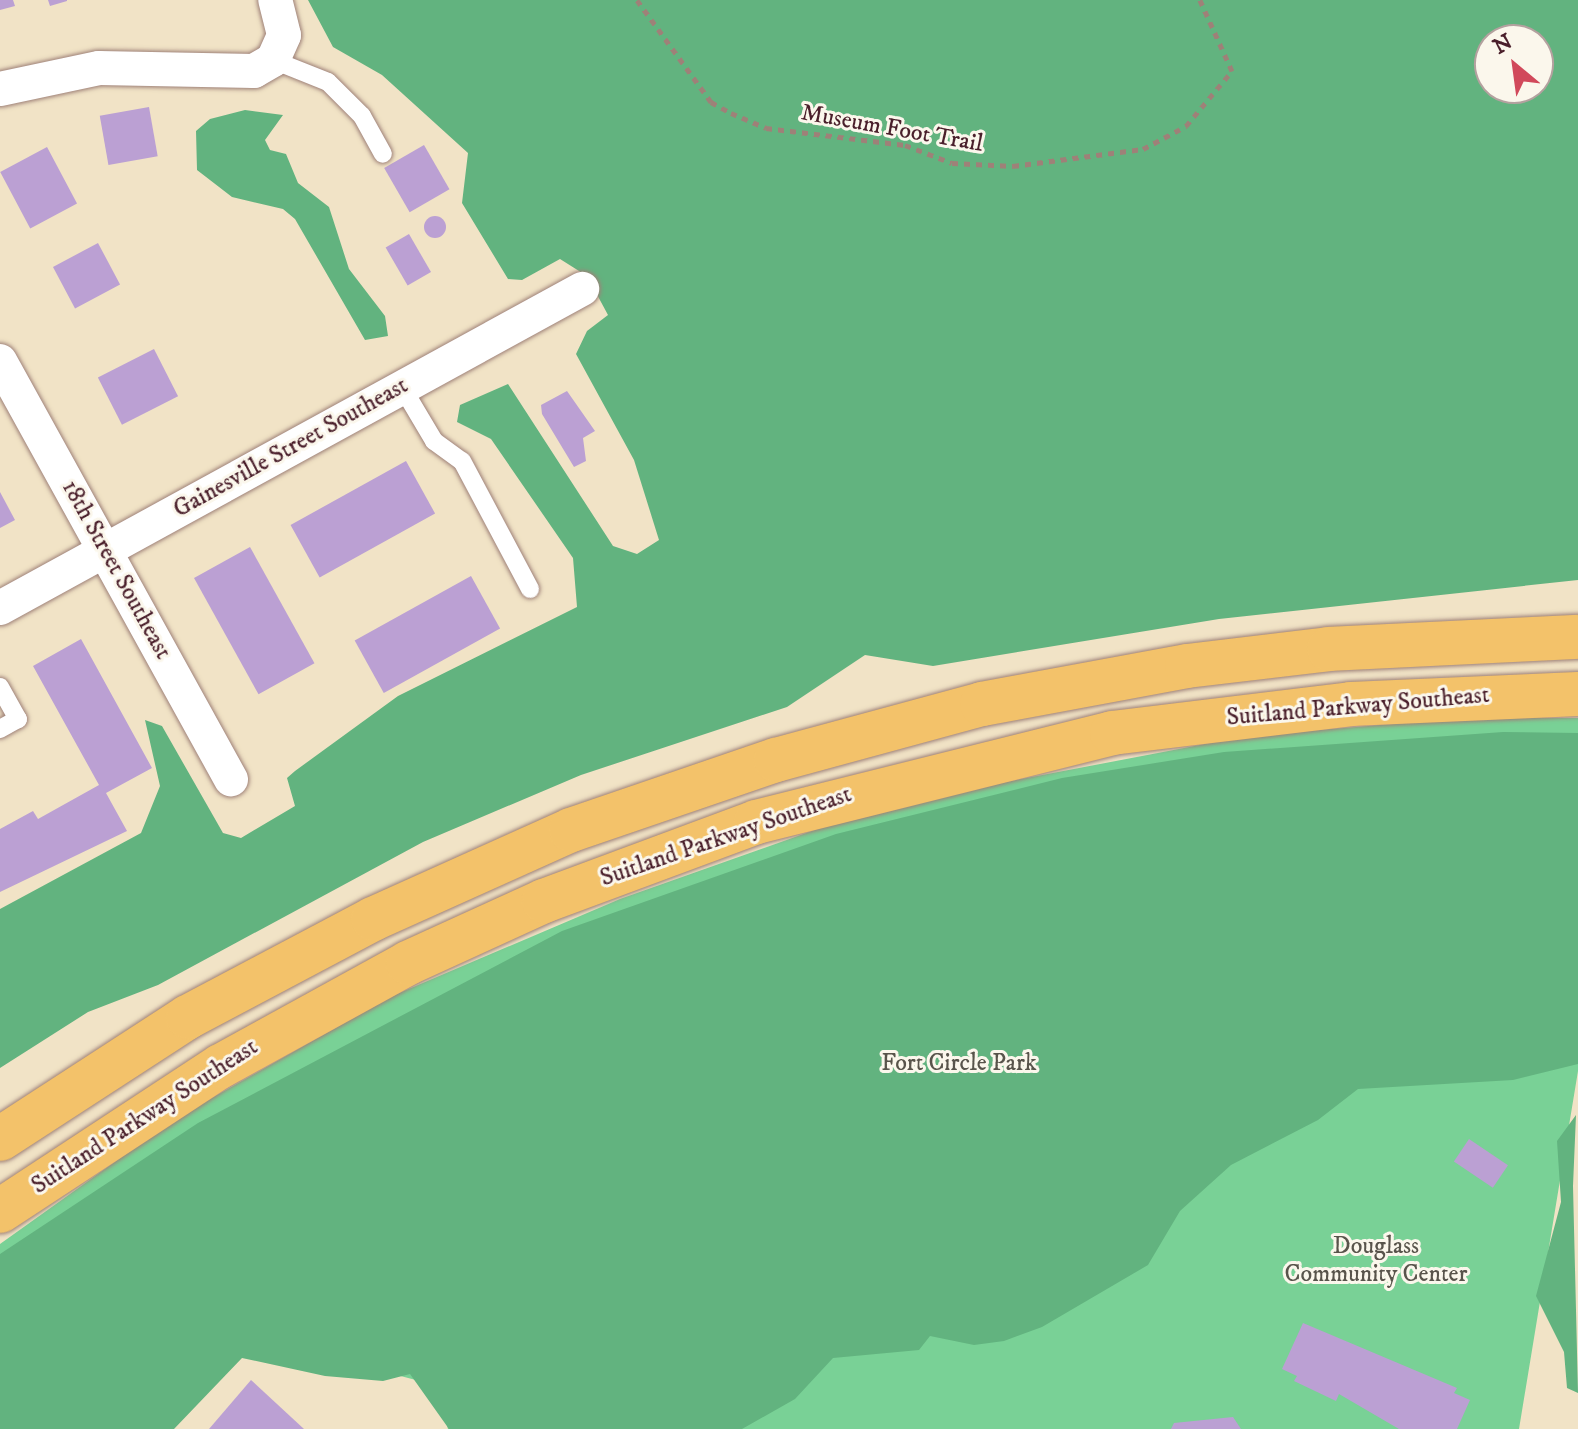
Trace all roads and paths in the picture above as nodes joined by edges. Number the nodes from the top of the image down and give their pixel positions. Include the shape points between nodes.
1 (275, 0) edge
2 (637, 0) edge
3 (1200, 0) edge
4 (279, 47) junction
5 (0, 89) edge
6 (383, 154) dead end
7 (582, 289) dead end
8 (0, 361) edge
9 (402, 387) junction
10 (105, 550) junction
11 (530, 589) dead end
12 (0, 608) edge
13 (1578, 620) edge
14 (1578, 637) edge
15 (1460, 640) junction
16 (0, 687) edge
17 (1578, 694) edge
18 (0, 729) edge
19 (231, 779) dead end
20 (0, 1139) edge
21 (0, 1211) edge

1 - 4 street
2 - 3 path, Museum Foot Trail via 711,102 731,113 766,128 905,145 952,163 1013,166 1143,149 1186,126 1232,71
4 - 5 street via 243,73 99,68
4 - 6 lane via 328,82 362,116
7 - 9 street, Gainesville Street Southeast
8 - 10 street, 18th Street Southeast
9 - 10 street, Gainesville Street Southeast
9 - 11 lane via 434,441 462,461
10 - 12 street, Gainesville Street Southeast
10 - 19 street, 18th Street Southeast
13 - 15 highway
14 - 15 highway
15 - 20 highway via 1251,658 1053,689 846,739 632,807 447,883 298,957 124,1056
16 - 18 lane via 18,719
17 - 21 highway, Suitland Parkway Southeast via 1351,704 1112,733 756,822 544,901 408,963 221,1066

